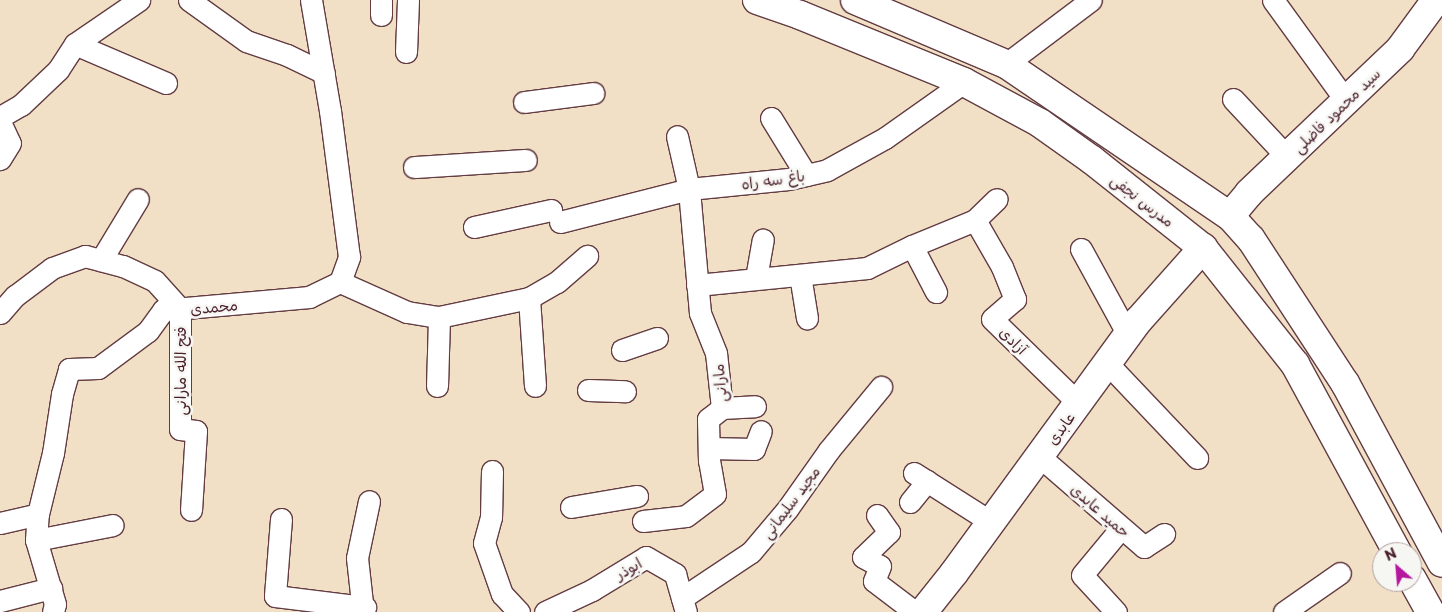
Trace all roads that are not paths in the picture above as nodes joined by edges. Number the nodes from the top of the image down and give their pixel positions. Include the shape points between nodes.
1 (139, 0) edge
2 (189, 0) edge
3 (311, 0) edge
4 (408, 0) edge
5 (757, 0) edge
6 (855, 0) edge
7 (1092, 0) edge
8 (1273, 0) edge
9 (1436, 0) edge
10 (75, 44) junction
11 (406, 52) dead end
12 (1006, 64) junction
13 (324, 73) junction
14 (964, 82) junction
15 (166, 83) dead end
16 (593, 92) dead end
17 (1233, 99) dead end
18 (1346, 101) junction
19 (524, 102) dead end
20 (0, 117) edge
21 (771, 118) dead end
22 (0, 122) edge
23 (676, 136) dead end
24 (1287, 158) junction
25 (0, 159) edge
26 (526, 160) dead end
27 (414, 167) dead end
28 (806, 175) junction
29 (689, 190) junction
30 (138, 199) dead end
31 (997, 199) dead end
32 (1230, 216) junction
33 (975, 220) junction
34 (474, 227) dead end
35 (764, 240) dead end
36 (912, 246) junction
37 (1203, 248) junction
38 (1080, 249) dead end
39 (587, 256) dead end
40 (101, 260) junction
41 (800, 275) junction
42 (756, 278) junction
43 (340, 282) junction
44 (697, 285) junction
45 (936, 292) dead end
46 (529, 298) junction
47 (180, 309) junction
48 (1, 311) edge
49 (439, 317) junction
50 (807, 318) dead end
51 (1128, 335) junction
52 (657, 338) dead end
53 (622, 350) dead end
54 (1107, 363) junction
55 (437, 386) dead end
56 (535, 386) dead end
57 (881, 387) dead end
58 (588, 390) dead end
59 (625, 391) dead end
60 (1078, 403) junction
61 (755, 406) dead end
62 (722, 408) junction
63 (761, 431) dead end
64 (709, 448) junction
65 (1039, 456) junction
66 (1197, 458) dead end
67 (492, 471) dead end
68 (637, 496) dead end
69 (369, 502) dead end
70 (910, 502) dead end
71 (571, 507) dead end
72 (191, 510) dead end
73 (38, 514) junction
74 (877, 515) dead end
75 (281, 519) dead end
76 (643, 521) dead end
77 (991, 522) junction
78 (0, 523) edge
79 (113, 525) dead end
80 (1121, 528) junction
81 (1164, 534) dead end
82 (36, 540) junction
83 (1392, 542) edge
84 (1439, 548) edge
85 (1340, 574) dead end
86 (50, 588) junction
87 (1419, 592) edge
88 (0, 601) edge
89 (684, 605) edge
90 (364, 609) edge
91 (53, 612) edge
92 (519, 612) edge
93 (546, 612) edge
94 (914, 612) edge
95 (923, 612) edge
96 (1116, 612) edge
97 (1284, 612) edge
98 (1430, 612) edge

1 - 10 street
2 - 13 street via 246,41 287,55
3 - 13 street
4 - 11 street
5 - 14 main road, مدرس نجفی
6 - 12 main road
7 - 12 street
8 - 18 street
9 - 18 main road, سید محمود فاضلی via 1400,49
10 - 15 street
10 - 20 street via 58,70 21,105
12 - 32 main road
13 - 43 street via 349,257
14 - 28 street, باغ سه راه via 885,138 827,170
14 - 37 main road, مدرس نجفی via 1040,123
16 - 19 street
17 - 24 street
18 - 24 main road, سید محمود فاضلی
21 - 28 street
22 - 25 street via 10,143
23 - 29 street, مارانی
24 - 32 main road, سید محمود فاضلی
26 - 27 street
28 - 29 street, باغ سه راه
29 - 34 street, باغ سه راه via 556,216
29 - 44 street, مارانی
30 - 40 street
31 - 33 street
32 - 84 main road via 1251,239 1345,383
33 - 36 street
33 - 60 street, آزادی via 1002,267 1015,298 992,319
35 - 42 street
36 - 41 street via 867,268
36 - 45 street
37 - 51 main road, عابدی
37 - 83 main road, مدرس نجفی via 1295,364
38 - 51 street
39 - 46 street via 557,282
40 - 47 street via 155,281
40 - 48 street via 85,256 52,268
41 - 42 street
41 - 50 street
42 - 44 street
43 - 47 street, محمدی via 309,297
43 - 49 street via 407,312
44 - 62 street, مارانی via 700,313 716,353
46 - 49 street
46 - 56 street
47 - 72 street, فتح الله مارانی via 180,429 196,432
47 - 73 street, محمدی via 163,310 148,330 98,368 69,369
49 - 55 street
51 - 54 main road, عابدی
52 - 53 street
54 - 60 main road, عابدی
54 - 66 street
57 - 89 street, مجید سلیمانی via 828,450 788,508 752,552
58 - 59 street
60 - 65 main road, عابدی
61 - 62 street
62 - 64 street, مارانی via 708,420
63 - 64 street via 754,449
64 - 76 street, مارانی via 715,494 686,516
65 - 77 main road, عابدی
65 - 80 street, حمید عابدی
67 - 92 street via 491,517 484,543 502,594
68 - 71 street
69 - 90 street via 357,558
70 - 77 street via 921,477
73 - 78 street
73 - 82 street, محمدی
74 - 94 street via 889,532 863,557 880,566 874,581
75 - 90 street via 276,596
77 - 95 main road, عابدی
79 - 82 street
80 - 81 street, حمید عابدی via 1144,547
80 - 96 street via 1082,576
82 - 86 street, محمدی
85 - 97 street
86 - 88 street
86 - 91 street, محمدی via 56,604
87 - 98 main road
89 - 93 street, ابوذر via 675,574 646,557 592,590

